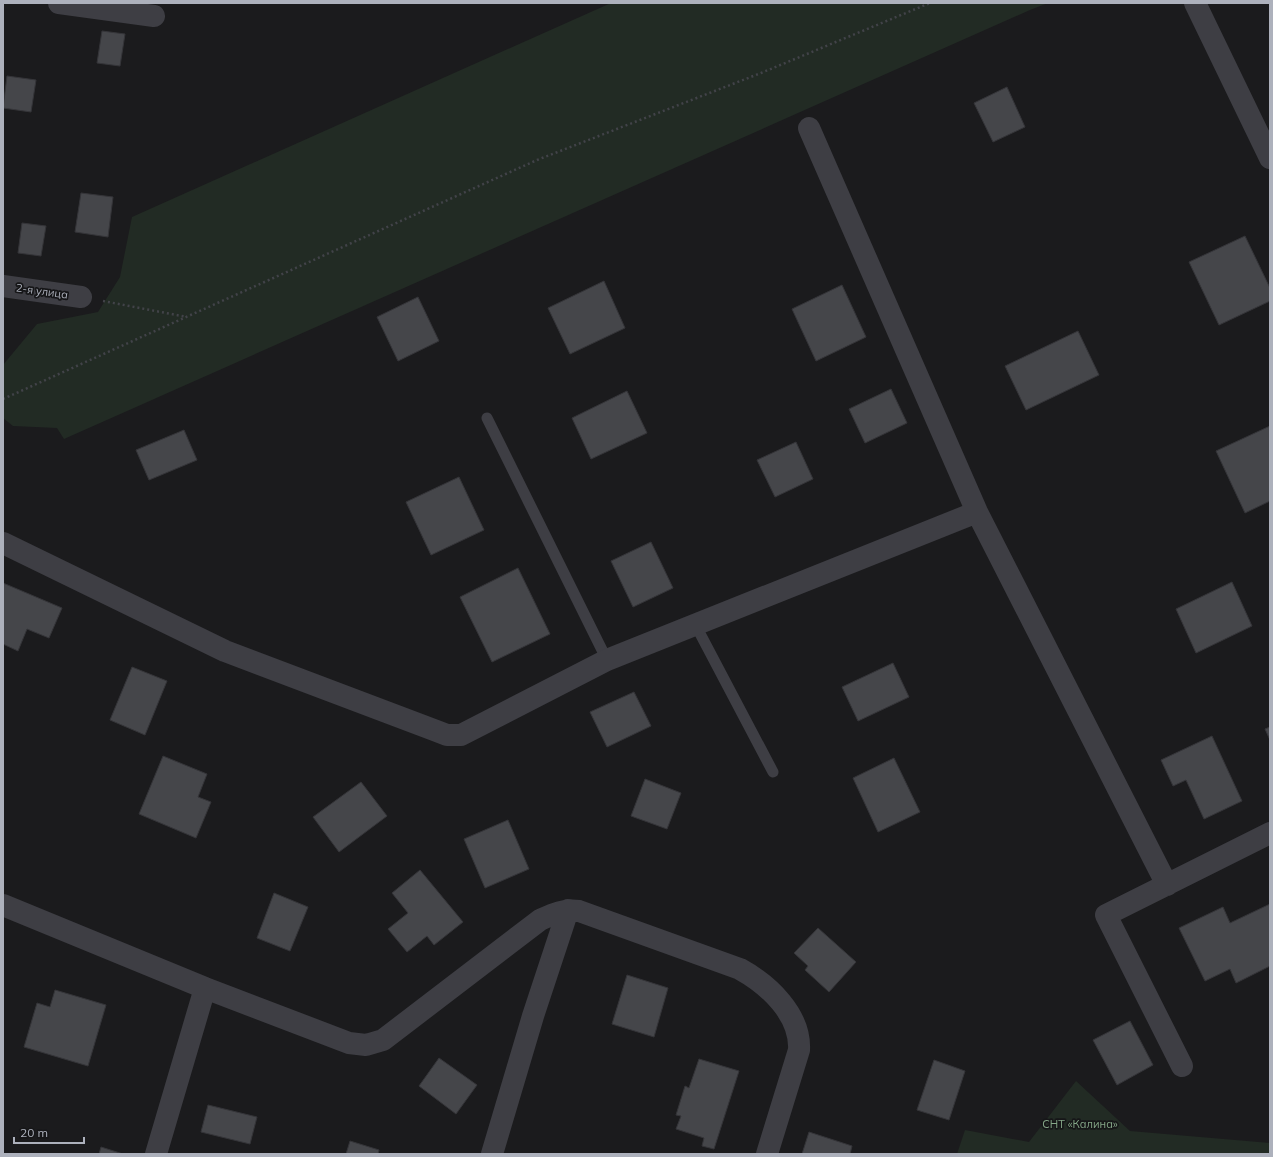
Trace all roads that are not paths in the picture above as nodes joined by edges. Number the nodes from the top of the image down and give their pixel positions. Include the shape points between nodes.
1 (59, 3) edge
2 (1195, 3) edge
3 (154, 16) dead end
4 (809, 128) dead end
5 (1270, 158) edge
6 (3, 286) edge
7 (81, 297) road end
8 (487, 418) dead end
9 (977, 512) junction
10 (3, 543) edge
11 (695, 624) junction
12 (607, 660) junction
13 (772, 772) dead end
14 (1270, 833) edge
15 (1167, 885) junction
16 (3, 905) edge
17 (568, 910) junction
18 (206, 988) junction
19 (1182, 1066) dead end
20 (156, 1154) edge
21 (492, 1154) edge
22 (767, 1154) edge

1 - 3 street
2 - 5 street
4 - 9 street
6 - 7 street, 2-я улица
8 - 12 lane
9 - 11 street
9 - 15 street
10 - 12 street via 225,651 447,735 460,734
11 - 12 street
11 - 13 lane
14 - 15 street
15 - 19 street via 1106,915
16 - 18 street
17 - 18 street via 556,912 540,920 383,1040 366,1045 349,1043
17 - 21 street
17 - 22 street via 740,969 772,992 796,1025 800,1038 799,1050
18 - 20 street

